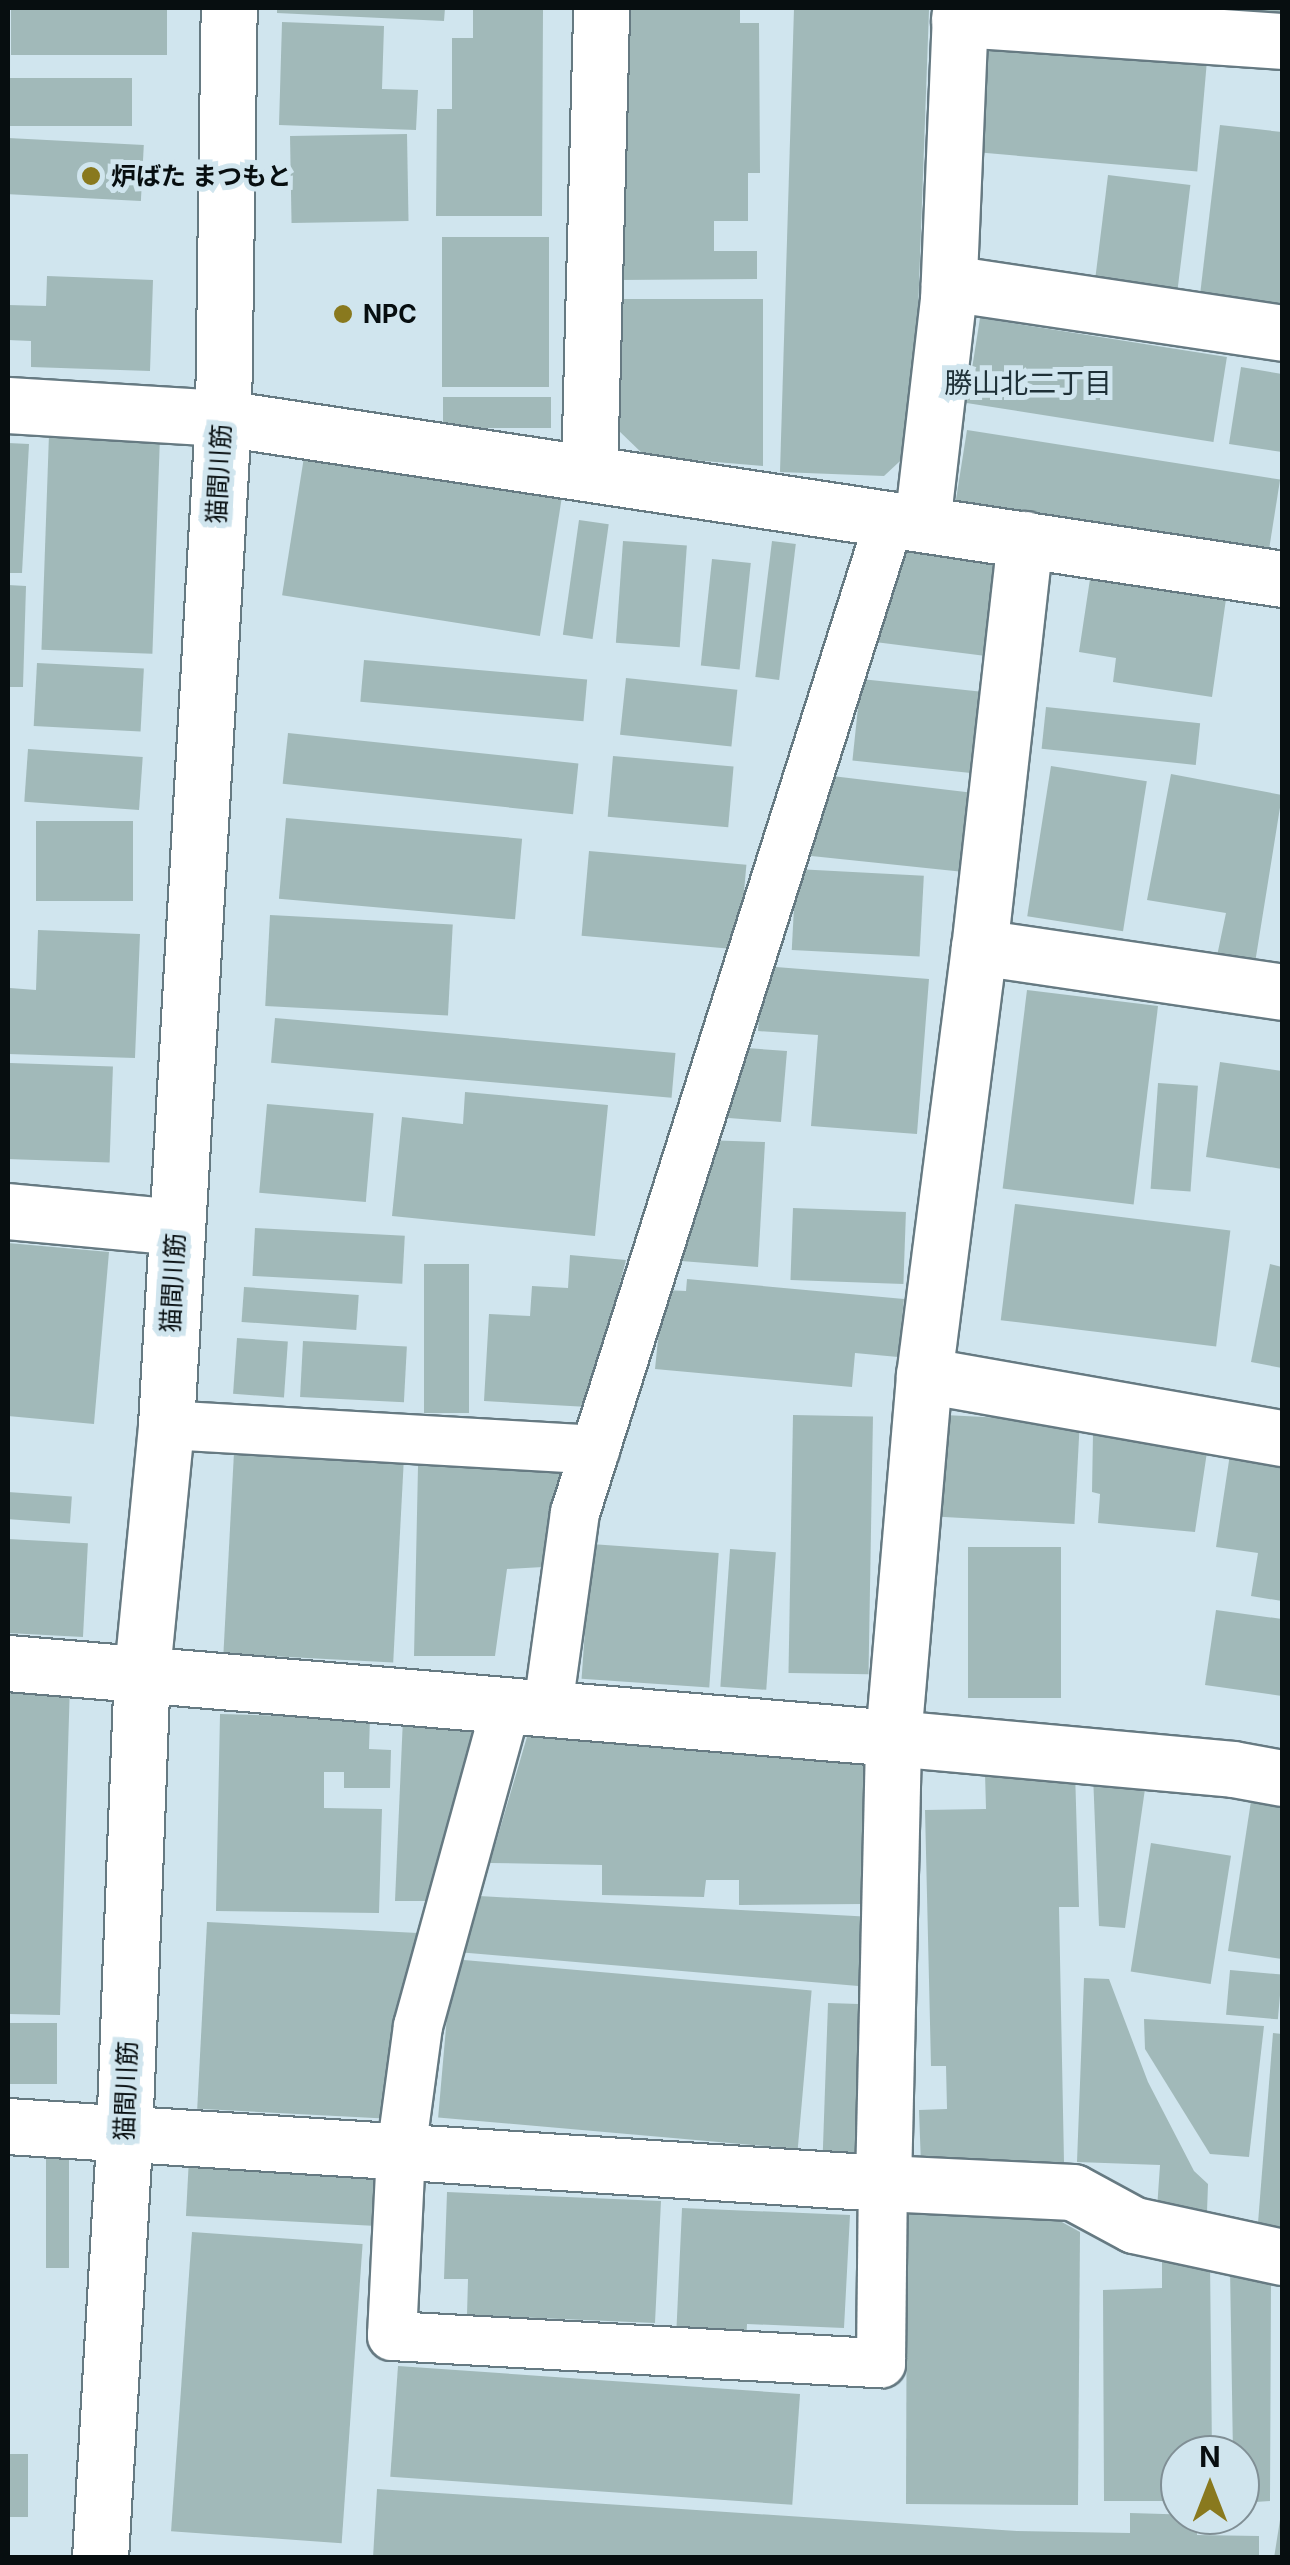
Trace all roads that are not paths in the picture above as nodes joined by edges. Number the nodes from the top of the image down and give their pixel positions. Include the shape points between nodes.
1 (229, 8) edge
2 (601, 8) edge
3 (959, 13) edge
4 (1282, 41) edge
5 (949, 283) junction
6 (1282, 333) edge
7 (8, 405) edge
8 (222, 418) junction
9 (589, 473) junction
10 (906, 521) junction
11 (1024, 539) junction
12 (1282, 579) edge
13 (979, 947) junction
14 (1282, 992) edge
15 (8, 1211) edge
16 (176, 1227) junction
17 (924, 1375) junction
18 (166, 1425) junction
19 (1282, 1438) edge
20 (595, 1450) junction
21 (8, 1663) edge
22 (142, 1671) junction
23 (527, 1705) junction
24 (893, 1738) junction
25 (1282, 1778) edge
26 (8, 2126) edge
27 (124, 2136) junction
28 (401, 2152) junction
29 (883, 2182) junction
30 (1282, 2257) edge
31 (100, 2558) edge

1 - 8 street, 猫間川筋
2 - 9 street
3 - 4 street
3 - 5 street
5 - 6 street
5 - 10 street
7 - 8 street
8 - 9 street
8 - 16 street, 猫間川筋
9 - 10 street
10 - 11 street
10 - 20 lane
11 - 12 street
11 - 13 street
13 - 14 street
13 - 17 street
15 - 16 street
16 - 18 street, 猫間川筋
17 - 19 street
17 - 24 street
18 - 20 lane
18 - 22 street, 猫間川筋
20 - 23 lane
21 - 22 street
22 - 23 street
22 - 27 street, 猫間川筋
23 - 24 street
23 - 28 lane via 418,2026
24 - 25 street
24 - 29 street
26 - 27 street
27 - 28 street
27 - 31 street, 猫間川筋
28 - 29 street
28 - 29 lane via 392,2336 881,2363
29 - 30 street via 1073,2192 1134,2226

